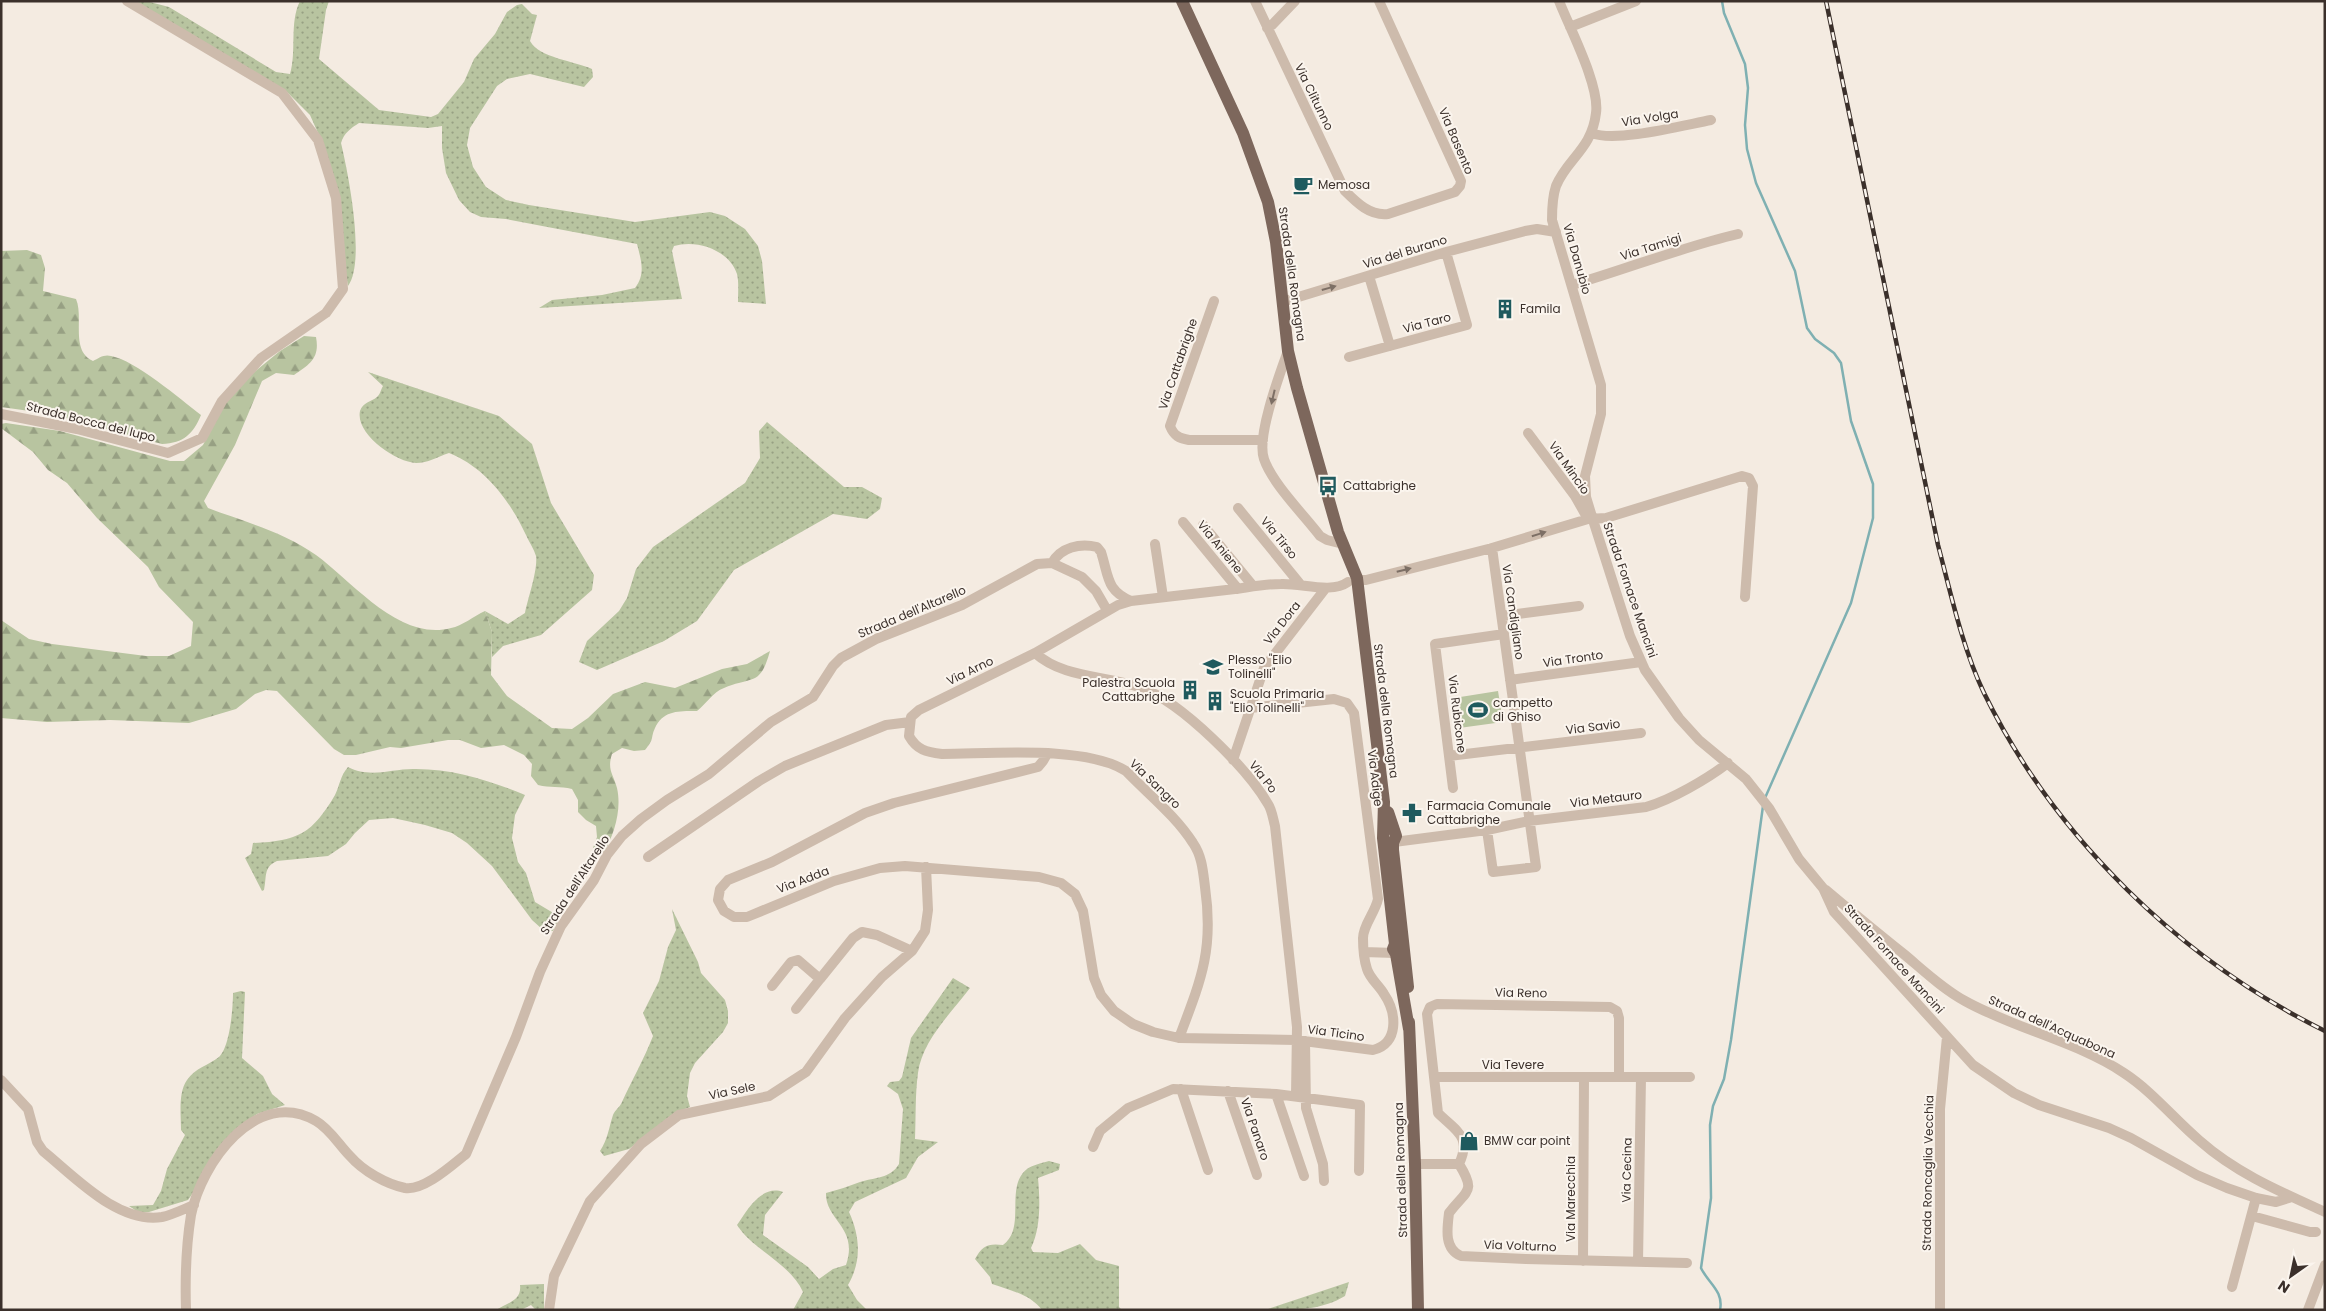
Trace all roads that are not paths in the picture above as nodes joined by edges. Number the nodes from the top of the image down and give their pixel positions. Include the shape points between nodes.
1 (127, 1) edge
2 (1182, 1) edge
3 (1255, 1) edge
4 (1295, 1) edge
5 (1379, 1) edge
6 (1559, 1) edge
7 (1636, 1) edge
8 (1570, 27) junction
9 (1267, 28) junction
10 (1712, 120) dead end
11 (1592, 134) junction
12 (1355, 201) joint
13 (1552, 220) junction
14 (1537, 230) junction
15 (1556, 232) junction
16 (1738, 234) dead end
17 (1446, 252) junction
18 (1369, 276) junction
19 (1572, 285) junction
20 (1214, 301) dead end
21 (1282, 302) junction
22 (1390, 346) junction
23 (1288, 351) junction
24 (1348, 358) dead end
25 (1, 414) edge
26 (1528, 433) dead end
27 (1263, 440) junction
28 (1238, 508) dead end
29 (1590, 520) junction
30 (1182, 522) dead end
31 (1204, 525) dead end
32 (1338, 537) junction
33 (1155, 544) dead end
34 (1492, 548) junction
35 (1052, 563) junction
36 (1351, 579) junction
37 (1300, 584) junction
38 (1253, 586) junction
39 (1327, 588) junction
40 (1238, 589) junction
41 (1163, 597) junction
42 (1745, 597) dead end
43 (1131, 601) junction
44 (1579, 606) dead end
45 (1107, 610) junction
46 (1502, 616) junction
47 (1504, 634) junction
48 (1035, 653) junction
49 (1641, 662) junction
50 (1510, 680) junction
51 (1250, 708) junction
52 (910, 722) junction
53 (1641, 734) dead end
54 (1519, 749) junction
55 (1046, 754) junction
56 (1449, 756) junction
57 (1233, 760) junction
58 (1728, 764) junction
59 (1453, 788) dead end
60 (1529, 821) junction
61 (1487, 830) junction
62 (1390, 837) junction
63 (648, 857) dead end
64 (926, 867) junction
65 (1824, 888) junction
66 (1398, 949) junction
67 (912, 951) junction
68 (1364, 952) junction
69 (820, 979) junction
70 (772, 986) dead end
71 (796, 1009) dead end
72 (1947, 1037) junction
73 (1179, 1038) junction
74 (1300, 1041) junction
75 (1434, 1077) junction
76 (1584, 1077) junction
77 (1619, 1077) junction
78 (1641, 1077) junction
79 (1690, 1077) dead end
80 (1, 1080) edge
81 (1181, 1089) junction
82 (1228, 1092) junction
83 (1276, 1094) junction
84 (1300, 1096) junction
85 (1093, 1147) dead end
86 (1415, 1164) junction
87 (1459, 1164) junction
88 (1208, 1170) dead end
89 (1359, 1170) dead end
90 (1257, 1175) dead end
91 (1304, 1176) dead end
92 (1324, 1181) dead end
93 (2292, 1197) junction
94 (2256, 1198) junction
95 (194, 1205) junction
96 (2325, 1212) edge
97 (2252, 1216) junction
98 (2316, 1232) dead end
99 (1583, 1261) junction
100 (1638, 1262) junction
101 (1687, 1263) dead end
102 (2325, 1265) edge
103 (2232, 1288) dead end
104 (186, 1310) edge
105 (549, 1310) edge
106 (1418, 1310) edge
107 (1940, 1310) edge
108 (2308, 1310) edge

1 - 25 street, Strada Bocca del lupo via 282,92 318,140 336,198 343,289 326,313 261,358 222,400 202,438 168,453 77,429
2 - 21 main road, Strada della Romagna via 1260,177 1274,232
3 - 9 street, Via Clitunno
4 - 9 street
5 - 12 street, Via Basento via 1461,184 1455,192 1388,214 1372,212
6 - 8 street, Via Danubio
7 - 8 street
8 - 11 street, Via Danubio via 1594,88 1597,112
9 - 12 street, Via Clitunno via 1345,191
10 - 11 street, Via Volga via 1624,135 1600,137
11 - 13 street, Via Danubio via 1557,185
13 - 14 street
13 - 15 street, Via Danubio
14 - 15 street
14 - 17 street, Via del Burano
15 - 19 street, Via Danubio
16 - 19 street, Via Tamigi
17 - 18 street, Via del Burano
17 - 22 street, Via Taro via 1467,325
21 -> 18 street, Via del Burano
18 - 22 street
19 - 29 street, Via Danubio via 1601,385 1601,414 1585,476
20 - 27 street, Via Cattabrighe via 1170,426 1178,438 1190,440
21 - 23 main road, Strada della Romagna
22 - 24 street, Via Taro
23 -> 27 street via 1276,382
23 - 32 main road, Strada della Romagna
26 - 29 street, Via Mincio
27 - 32 street via 1263,457 1269,471 1320,536 1327,540
28 - 37 street, Via Tirso
34 -> 29 street, Strada Fornace Mancini
29 - 42 street, Strada Fornace Mancini via 1742,476 1749,478 1753,486
29 - 49 street, Strada Fornace Mancini
30 - 40 street, Via Aniene
31 - 38 street
32 - 36 main road, Strada della Romagna via 1344,543
33 - 41 street
36 -> 34 street, Strada Fornace Mancini via 1366,580
34 - 46 street, Via Candigliano
35 - 43 street, Strada dell'Altarello via 1061,552 1076,546 1097,547 1112,590
35 - 45 street via 1082,577 1096,591
35 - 95 street, Strada dell'Altarello via 1037,564 962,605 876,639 841,658 813,697 772,722 710,774 667,800 622,836 561,926 542,965 516,1037 466,1154 451,1166 427,1182 406,1188 369,1172 317,1122 303,1115 268,1113 251,1122 220,1153 207,1173
36 - 39 street
36 - 62 main road, Strada della Romagna via 1360,597
37 - 38 street, Via Arno
37 - 39 street, Via Arno
38 - 40 street, Via Arno
39 - 51 street, Via Dora via 1264,668
40 - 41 street, Via Arno
41 - 43 street, Via Arno
43 - 45 street, Via Arno
44 - 46 street
45 - 48 street, Via Arno
46 - 47 street, Via Candigliano
47 - 50 street, Via Candigliano
47 - 56 street, Via Rubicone via 1435,644
48 - 52 street, Via Arno via 919,710
48 - 57 street, Via Po via 1055,668 1143,689 1180,710
49 - 50 street, Via Tronto
49 - 58 street, Strada Fornace Mancini via 1679,718
50 - 54 street, Via Candigliano
51 - 57 street, Via Dora
51 - 68 street, Via Adige via 1334,699 1347,703 1354,713 1378,899 1363,937
52 - 55 street, Via Sangro via 909,736 919,749 927,752
52 - 63 street via 886,725 785,766
53 - 54 street, Via Savio
54 - 56 street, Via Savio
54 - 60 street, Via Candigliano
55 - 64 street, Via Adda via 1038,767 894,803 844,822 772,862 728,880 720,889 718,900 724,911 734,917 747,917 785,899 880,868
55 - 73 street, Via Sangro via 1099,760 1126,771 1183,829 1201,858 1208,909 1208,943 1203,976
56 - 59 street, Via Rubicone
57 - 74 street, Via Po via 1269,806 1275,826
58 - 60 street, Via Metauro via 1655,804
58 - 65 street, Strada Fornace Mancini via 1760,796 1799,859
60 - 61 street, Via Metauro
60 - 61 street, Via Candigliano via 1536,867 1493,872
61 - 62 street, Via Metauro via 1419,839
62 - 66 main road, Strada della Romagna
64 - 67 street, Via Sele via 928,910 925,931
64 - 73 street, Via Adda via 1039,877 1061,883 1075,894 1083,911 1094,978 1101,995 1114,1011 1133,1024
65 - 72 street, Strada Fornace Mancini via 1834,912
65 - 93 street, Strada dell'Acquabona via 1936,982 1963,1000 2124,1073 2220,1157
66 - 68 street
66 - 86 main road, Strada della Romagna via 1410,1029
67 - 69 street via 877,935 862,932 853,938
67 - 105 street, Via Sele via 882,977 845,1018 806,1072 769,1096 680,1115 641,1144 590,1201 554,1276
68 - 74 street, Via Ticino via 1366,969 1385,994 1390,1007 1393,1031 1390,1042 1373,1050
69 - 70 street via 798,960 792,962
69 - 71 street
72 - 94 street, Strada Fornace Mancini via 1973,1065 2014,1093 2116,1132 2197,1175
72 - 107 street, Strada Roncaglia Vecchia via 1940,1109
73 - 74 street, Via Ticino
74 - 84 street
75 - 76 street, Via Tevere
75 - 77 street, Via Reno via 1427,1014 1430,1007 1437,1004 1610,1007 1617,1011 1619,1018
75 - 87 street via 1438,1113 1462,1136 1465,1145
76 - 77 street, Via Tevere
76 - 99 street, Via Marecchia
77 - 78 street, Via Tevere
78 - 79 street, Via Tevere
78 - 100 street, Via Cecina
80 - 95 street via 28,1109 37,1142 44,1151 109,1204 144,1218 163,1217
81 - 82 street, Via Panaro
81 - 85 street, Via Panaro via 1173,1089 1128,1108 1100,1131
81 - 88 street
82 - 83 street, Via Panaro
82 - 90 street, Via Panaro
83 - 84 street, Via Panaro
83 - 91 street
84 - 89 street, Via Panaro via 1360,1105
84 - 92 street via 1323,1164
86 - 87 street
86 - 106 main road, Strada della Romagna
87 - 99 street, Via Volturno via 1469,1187 1449,1213 1448,1247 1453,1253 1461,1256
93 - 94 street, Strada Fornace Mancini via 2276,1202
93 - 96 street, Strada dell'Acquabona
94 - 97 street
95 - 104 street, Strada dell'Altarello via 187,1250
97 - 98 street
97 - 103 street
99 - 100 street, Via Volturno
100 - 101 street, Via Volturno
102 - 108 street

